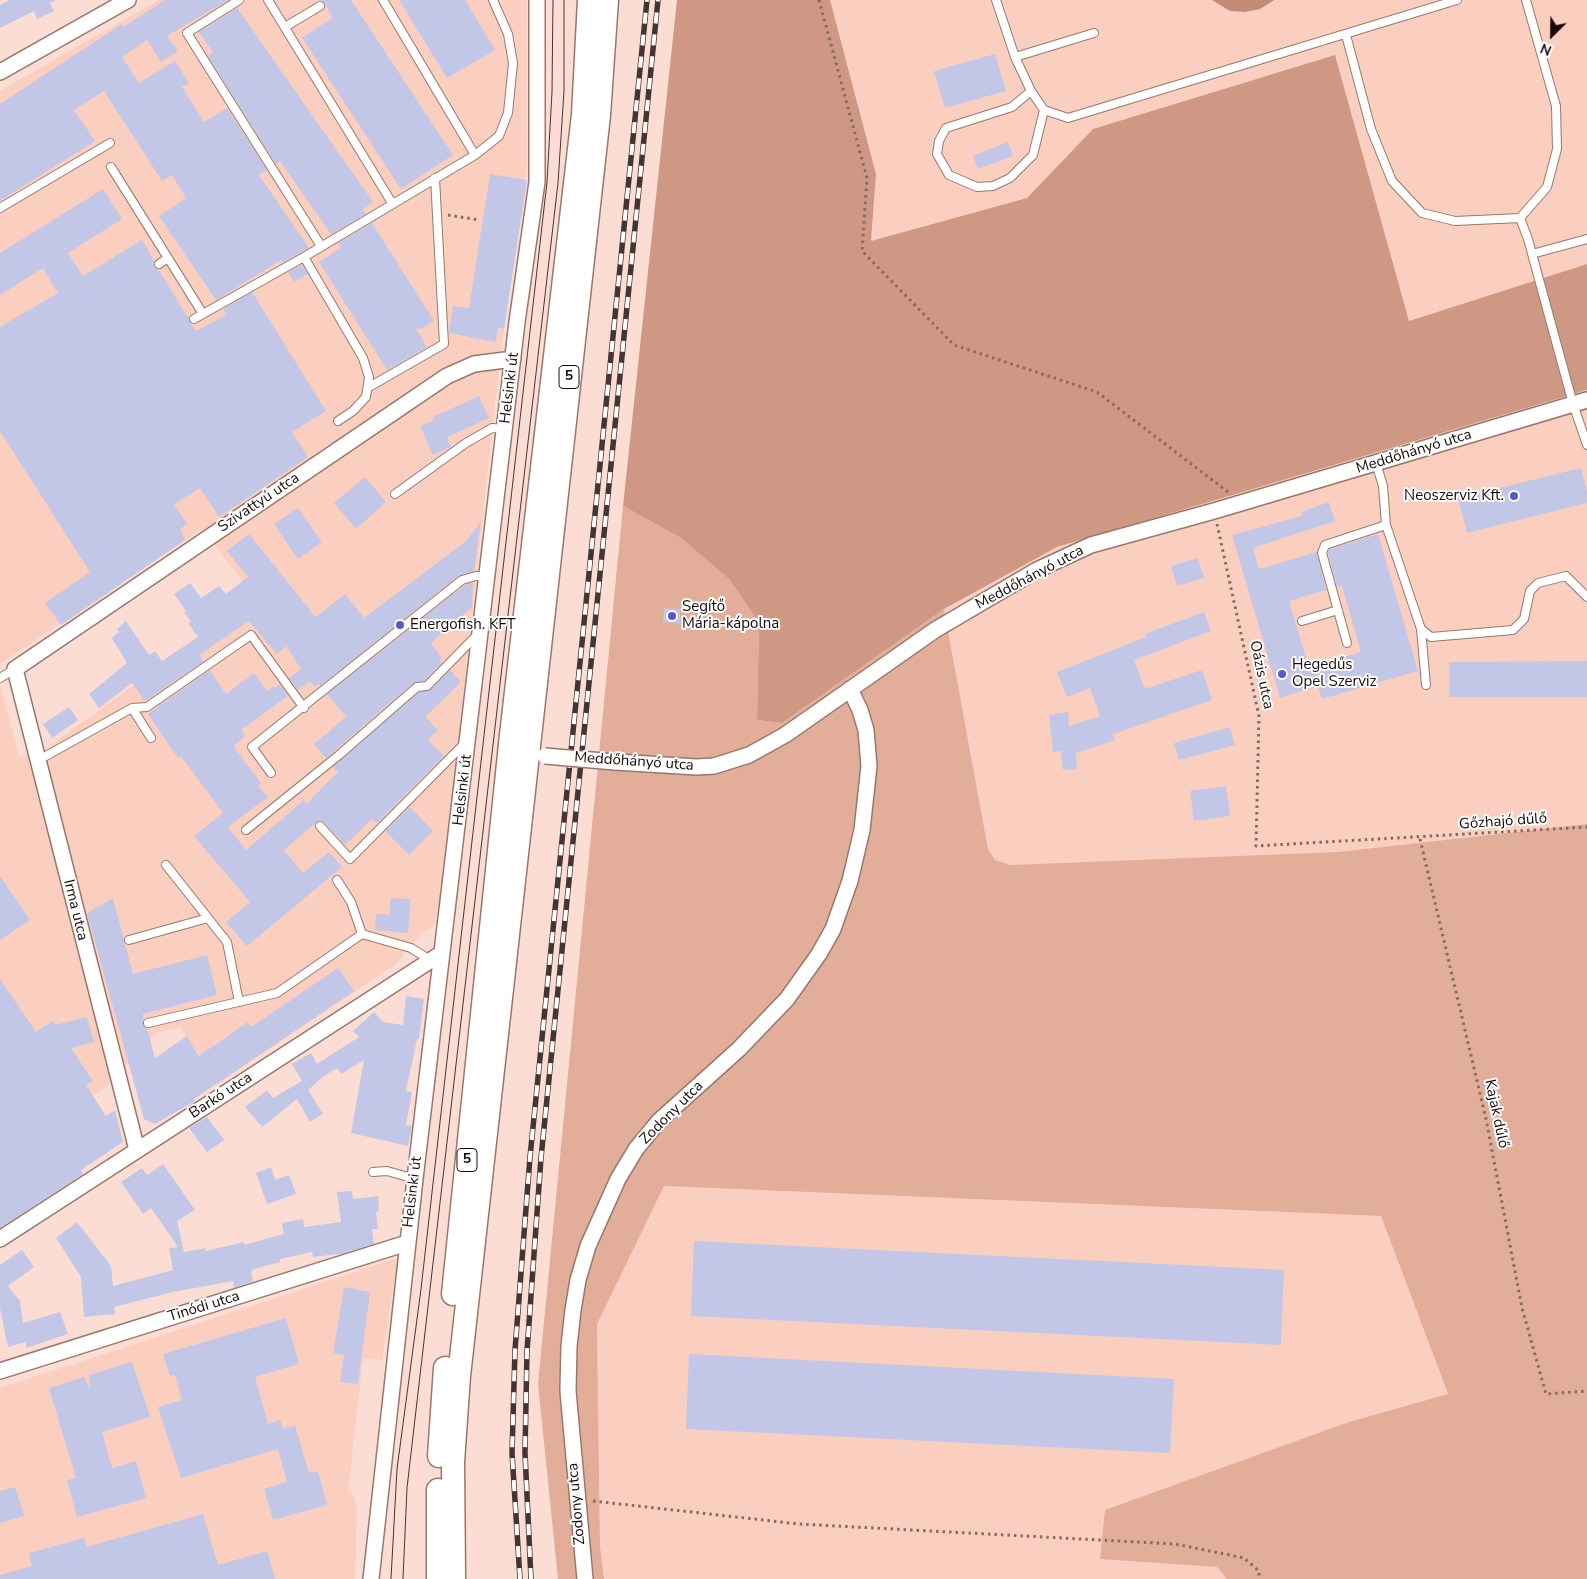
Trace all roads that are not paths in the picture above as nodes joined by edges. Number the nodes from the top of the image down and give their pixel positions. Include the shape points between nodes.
1 (128, 0) edge
2 (238, 0) edge
3 (268, 0) edge
4 (383, 0) edge
5 (493, 0) edge
6 (537, 0) edge
7 (588, 0) edge
8 (607, 0) edge
9 (996, 0) edge
10 (1457, 0) edge
11 (1526, 0) edge
12 (320, 6) dead end
13 (285, 27) junction
14 (1094, 33) dead end
15 (1346, 35) junction
16 (1015, 57) junction
17 (0, 72) edge
18 (1031, 91) junction
19 (1044, 110) junction
20 (110, 143) dead end
21 (475, 155) junction
22 (111, 167) dead end
23 (435, 178) junction
24 (392, 203) junction
25 (0, 208) edge
26 (1520, 218) junction
27 (1587, 239) edge
28 (321, 246) junction
29 (1532, 254) junction
30 (304, 257) junction
31 (168, 258) junction
32 (159, 264) dead end
33 (203, 314) junction
34 (194, 319) dead end
35 (513, 359) junction
36 (369, 387) junction
37 (1580, 402) edge
38 (338, 421) dead end
39 (505, 429) junction
40 (1587, 445) edge
41 (1376, 463) junction
42 (394, 494) dead end
43 (1386, 525) junction
44 (487, 576) junction
45 (1587, 597) edge
46 (1338, 610) junction
47 (1302, 621) dead end
48 (1421, 629) junction
49 (480, 631) junction
50 (1346, 643) dead end
51 (15, 669) junction
52 (0, 678) edge
53 (1426, 684) dead end
54 (850, 689) junction
55 (132, 708) junction
56 (304, 708) junction
57 (511, 735) junction
58 (151, 738) dead end
59 (469, 739) junction
60 (537, 755) junction
61 (37, 761) junction
62 (507, 771) junction
63 (271, 773) dead end
64 (320, 826) dead end
65 (246, 830) dead end
66 (166, 865) dead end
67 (337, 880) dead end
68 (208, 918) junction
69 (362, 934) junction
70 (129, 940) dead end
71 (436, 956) junction
72 (239, 1002) junction
73 (148, 1023) dead end
74 (137, 1150) junction
75 (373, 1172) dead end
76 (415, 1179) junction
77 (0, 1239) edge
78 (407, 1243) junction
79 (0, 1371) edge
80 (371, 1579) edge
81 (438, 1579) edge
82 (454, 1579) edge
83 (585, 1579) edge

1 - 17 street
2 - 28 lane via 188,33
3 - 13 lane
4 - 21 lane
5 - 21 lane via 511,47 512,84 503,127 491,144
6 - 35 street, Helsinki út via 537,182
7 - 57 main road, 5 via 583,115
8 - 60 main road, 5 via 599,116
9 - 16 lane
10 - 15 lane
11 - 26 lane via 1556,106 1558,149 1547,186
12 - 13 lane
13 - 24 lane
14 - 16 lane
15 - 19 lane via 1068,118
15 - 26 lane via 1372,129 1392,181 1422,213 1455,221
16 - 18 lane
18 - 19 lane
18 - 19 lane via 1012,107 946,128 937,154 949,175 977,187 993,186 1010,178 1033,155
20 - 25 lane
21 - 23 lane
22 - 31 lane
23 - 24 lane
23 - 36 lane via 444,344
24 - 28 lane
26 - 29 lane
27 - 29 lane
28 - 30 lane
29 - 37 lane
30 - 33 lane
30 - 36 lane via 363,358
31 - 32 lane
31 - 33 lane
33 - 34 lane
35 - 39 street, Helsinki út
35 - 51 street, Szivattyú utca via 474,364 447,376
36 - 38 lane via 359,406
37 - 40 lane
37 - 41 street, Meddőhányó utca
39 - 42 lane via 492,428 466,443
39 - 44 street, Helsinki út
41 - 43 lane via 1383,486
41 - 54 street, Meddőhányó utca via 1091,545 1037,570 936,630
43 - 46 lane via 1325,545 1322,552
43 - 48 lane
44 - 49 street, Helsinki út
44 - 56 lane via 462,580
45 - 48 lane via 1566,576 1538,583 1530,591 1524,619 1513,630 1431,637
46 - 47 lane
46 - 50 lane
48 - 53 lane
49 - 59 street, Helsinki út
49 - 65 lane via 427,686 417,687
51 - 52 lane
51 - 61 street, Irma utca
54 - 60 street, Meddőhányó utca, bridge via 779,739 734,761 697,768
54 - 83 street, Zodony utca via 866,730 869,766 862,830 850,881 833,929 787,999 739,1049 659,1121 636,1149 618,1179 588,1246 578,1280 569,1346 568,1391
55 - 56 lane via 147,707 251,635
55 - 58 lane
55 - 61 lane
56 - 63 lane via 252,747
57 - 60 main road via 518,746
57 - 62 main road, 5
59 - 64 lane via 350,859
59 - 71 street, Helsinki út
60 - 62 main road via 517,761
60 - 82 main road, 5 via 460,1376 453,1462
61 - 74 street, Irma utca via 114,1037
62 - 81 main road, 5 via 440,1416
66 - 68 lane
67 - 69 lane via 351,902
68 - 70 lane
68 - 72 lane via 227,942
69 - 71 lane
69 - 72 lane via 277,993
71 - 74 street, Barkó utca
71 - 76 street, Helsinki út
72 - 73 lane
74 - 77 street, Barkó utca
75 - 76 lane via 387,1171
76 - 78 street, Helsinki út
78 - 79 street, Tinódi utca
78 - 80 street, Helsinki út

